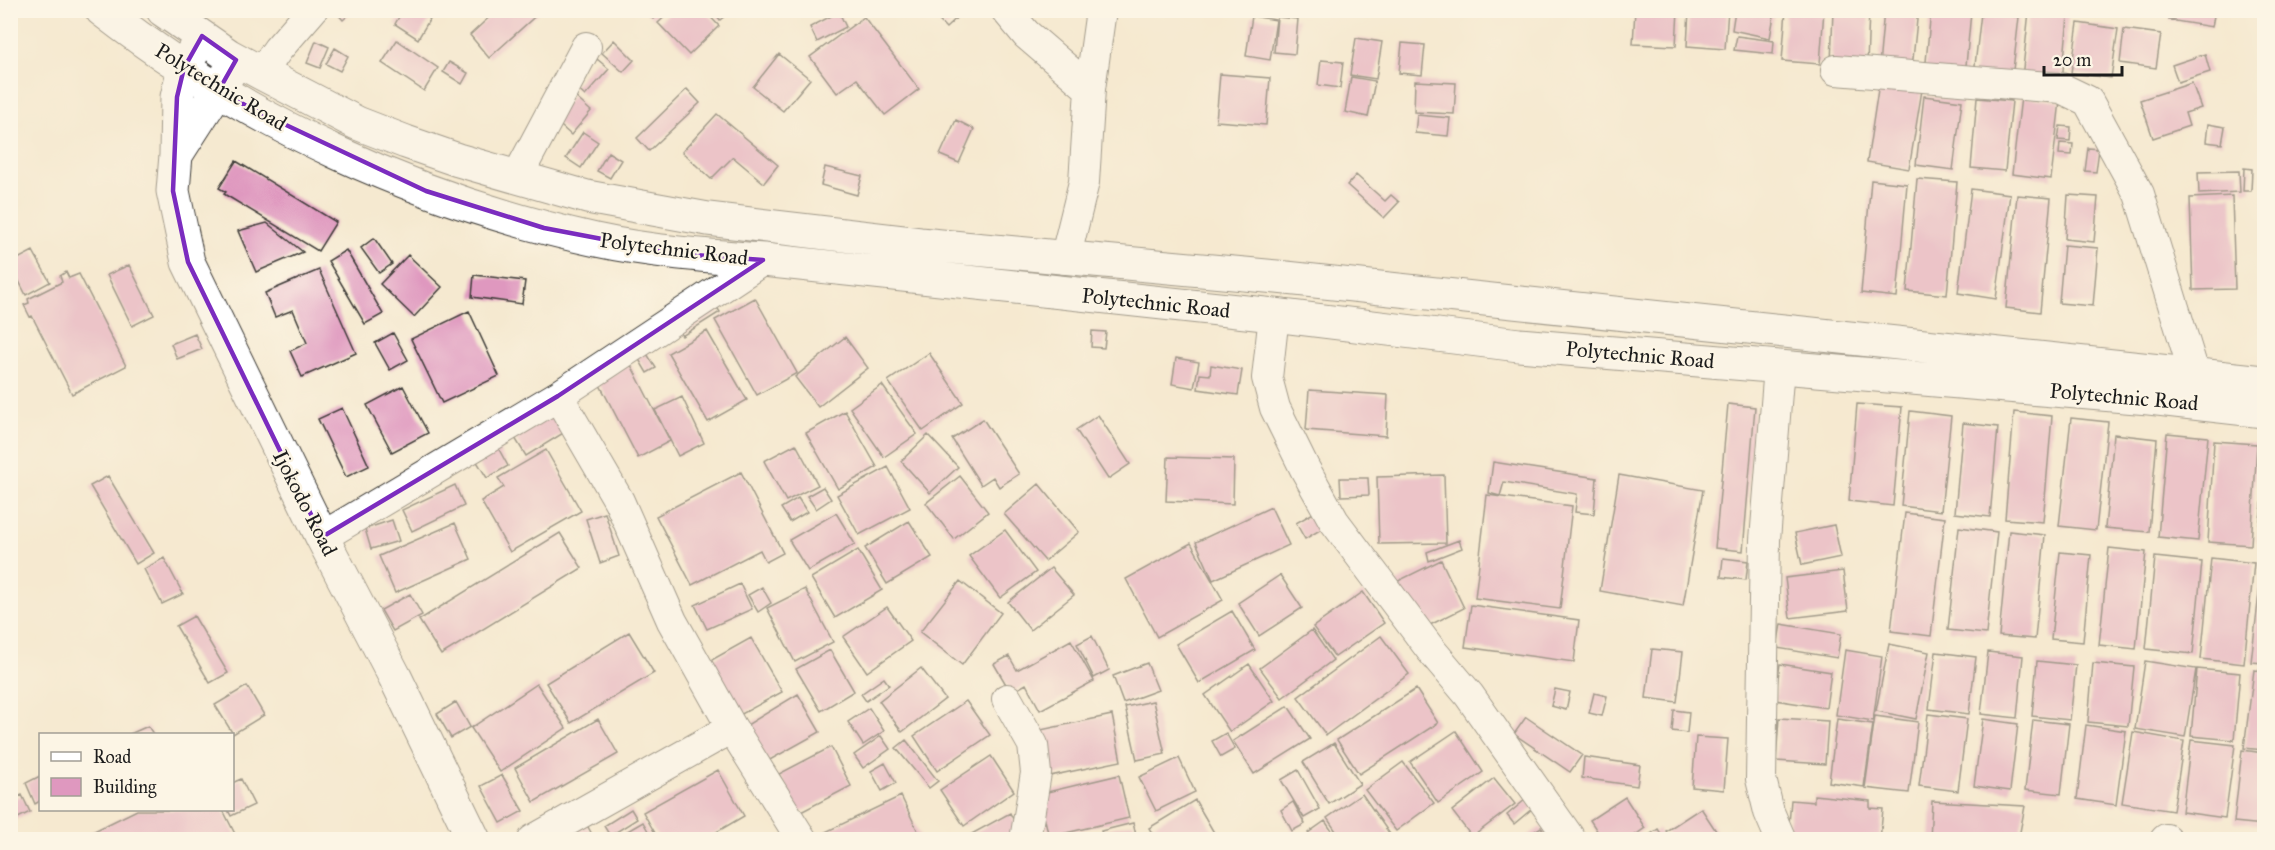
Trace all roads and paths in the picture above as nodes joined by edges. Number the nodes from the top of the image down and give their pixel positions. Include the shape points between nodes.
1 (102, 10) edge
2 (163, 10) edge
3 (312, 10) edge
4 (1006, 10) edge
5 (1101, 10) edge
6 (202, 36) junction
7 (586, 47) dead end
8 (249, 67) junction
9 (184, 68) junction
10 (1836, 70) dead end
11 (1089, 89) junction
12 (219, 90) junction
13 (176, 155) junction
14 (517, 177) junction
15 (1065, 258) junction
16 (763, 260) junction
17 (1274, 315) junction
18 (1779, 367) junction
19 (2195, 376) junction
20 (2265, 382) edge
21 (558, 396) junction
22 (2265, 411) edge
23 (322, 537) junction
24 (1007, 699) dead end
25 (732, 728) junction
26 (474, 840) edge
27 (533, 840) edge
28 (802, 840) edge
29 (1025, 840) edge
30 (1571, 840) edge
31 (1781, 840) edge

1 - 9 main road, Polytechnic Road
2 - 6 main road, Polytechnic Road
3 - 8 street via 278,49
4 - 11 street via 1026,34
5 - 11 street
6 - 8 main road, Polytechnic Road
6 - 9 main road, Ijokodo Road
7 - 14 street
8 - 12 main road, Ijokodo Road
8 - 14 main road, Polytechnic Road via 357,123
9 - 12 main road, Polytechnic Road
9 - 13 main road, Ijokodo Road via 177,97
10 - 19 street via 2061,88 2088,101 2139,194
11 - 15 street via 1084,182
12 - 13 main road, Ijokodo Road
12 - 16 main road, Polytechnic Road via 338,153 447,198 599,241 681,254
13 - 23 main road, Ijokodo Road via 173,191 188,262
14 - 15 main road, Polytechnic Road via 587,197 708,219
15 - 19 main road, Polytechnic Road
16 - 17 main road, Polytechnic Road
16 - 21 street
17 - 18 main road, Polytechnic Road via 1519,345
17 - 30 street via 1267,378 1270,392 1322,500 1431,650 1469,695
18 - 22 main road, Polytechnic Road
18 - 31 street via 1765,540 1761,779
19 - 20 main road, Polytechnic Road
21 - 23 street
21 - 25 street via 619,501 672,621
23 - 26 main road, Ijokodo Road
24 - 29 street via 1033,745 1036,773
25 - 27 street
25 - 28 street

